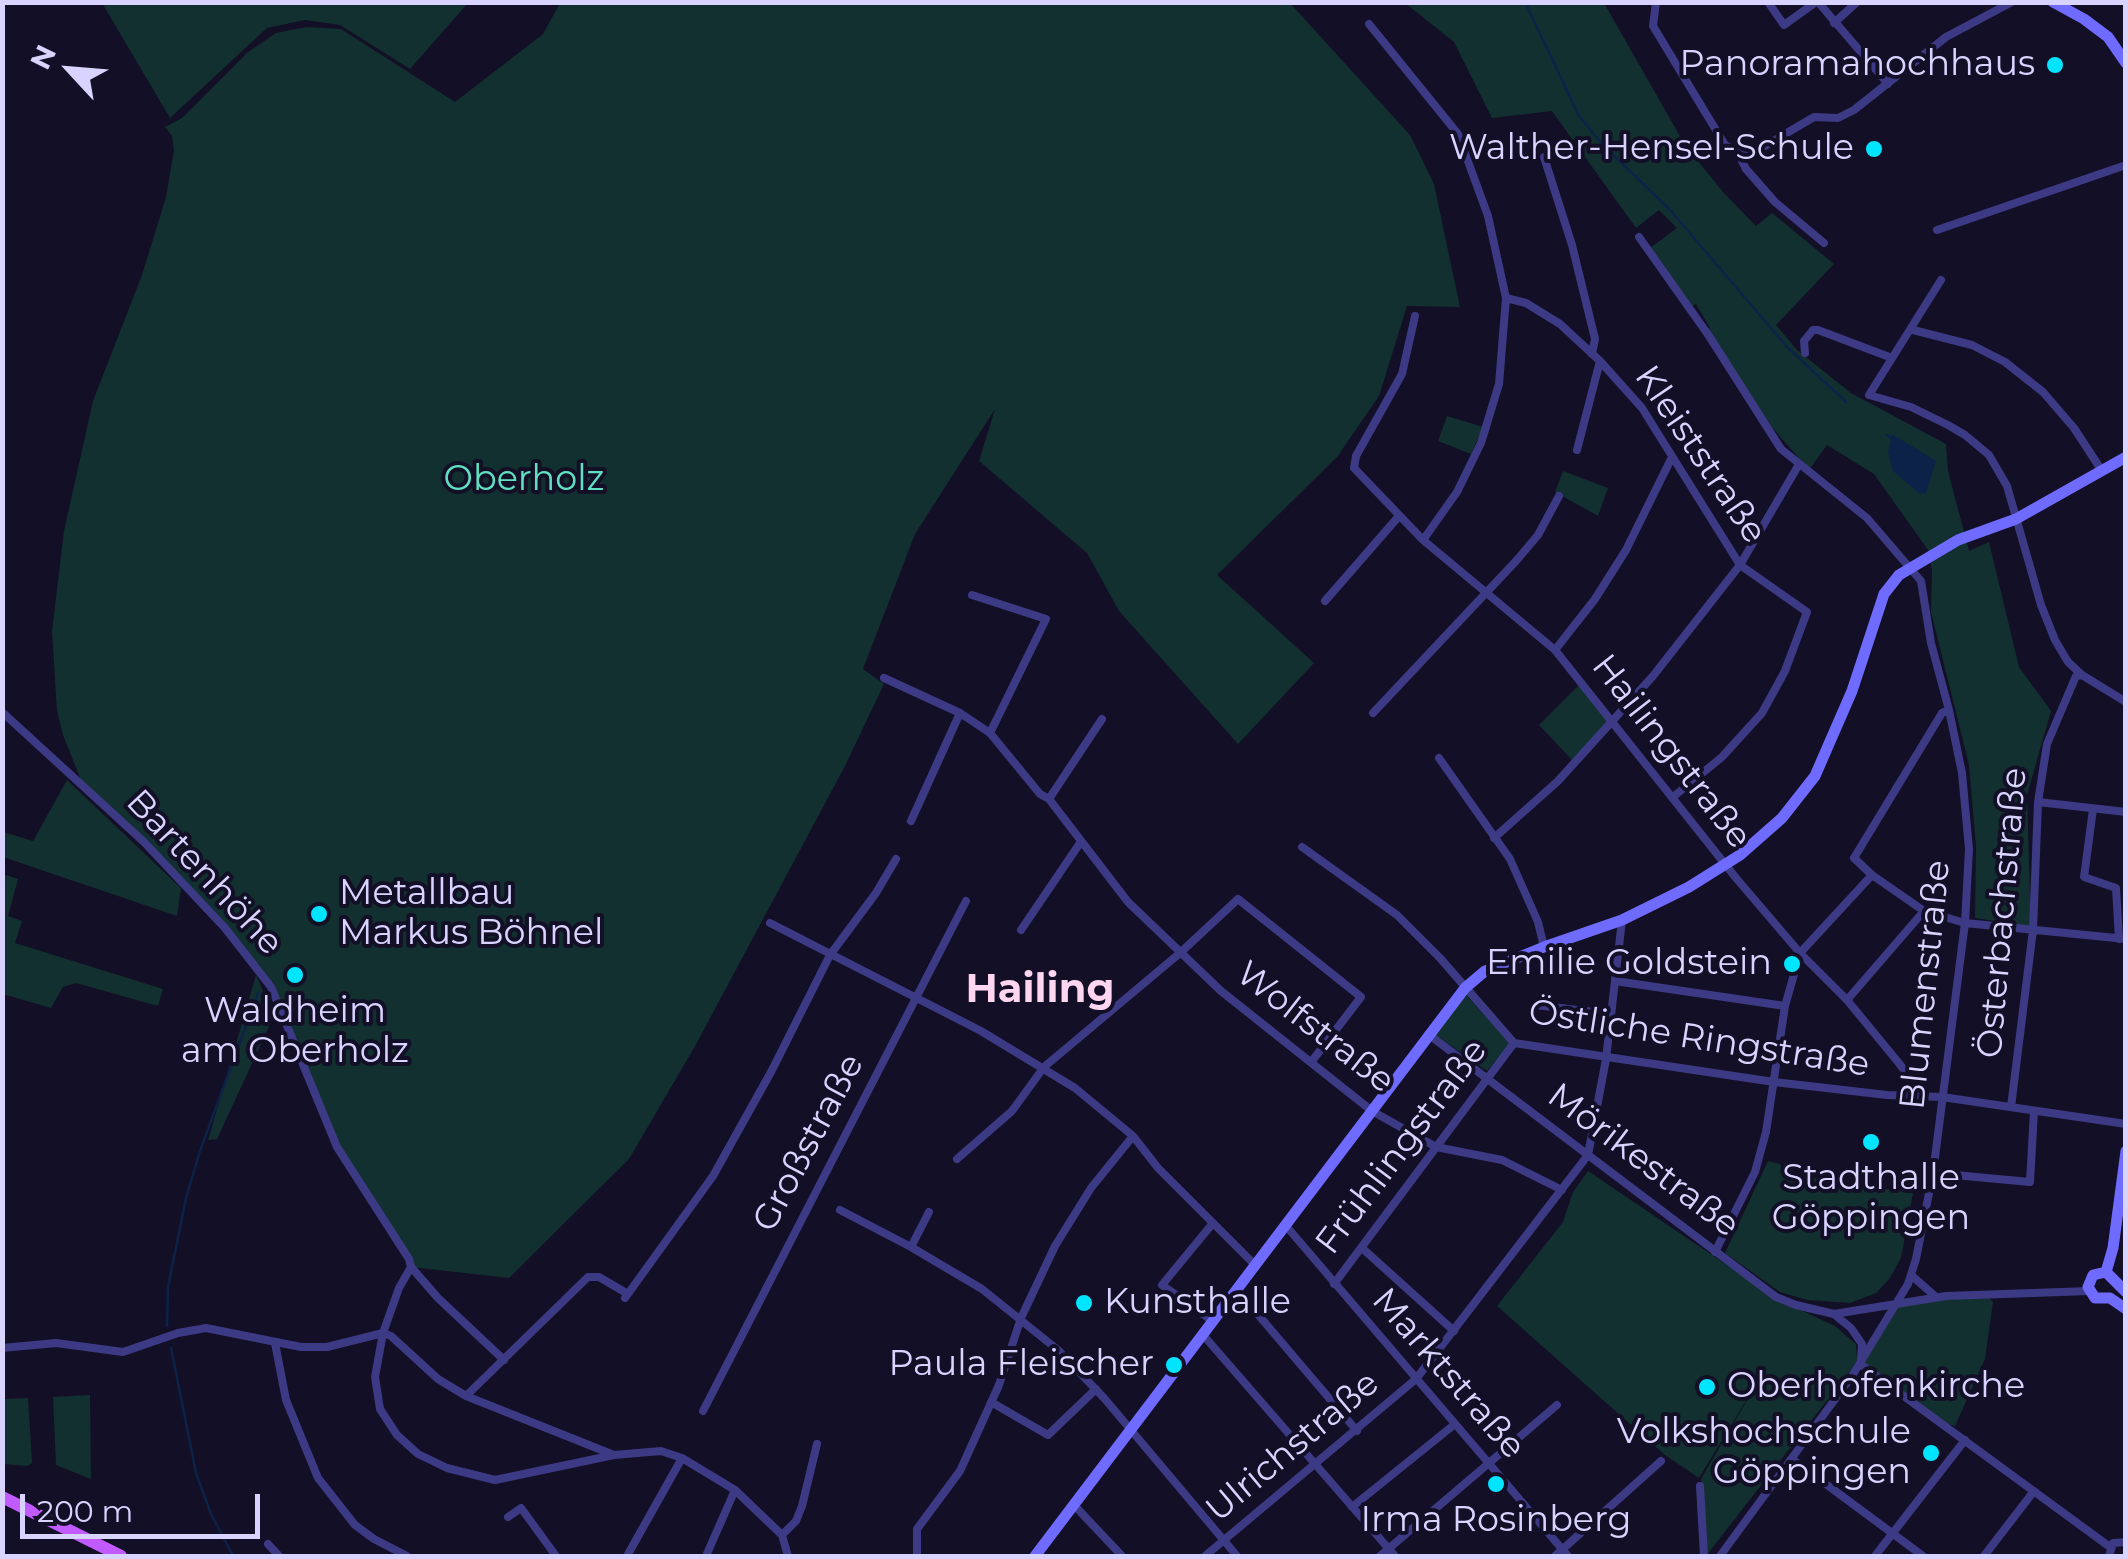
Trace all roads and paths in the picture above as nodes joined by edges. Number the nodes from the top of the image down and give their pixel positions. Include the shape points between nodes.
1 (1656, 2) edge
2 (1768, 2) edge
3 (1817, 2) edge
4 (1857, 2) edge
5 (2012, 2) edge
6 (2052, 2) edge
7 (1834, 23) junction
8 (1369, 24) dead end
9 (2126, 63) edge
10 (1888, 84) junction
11 (1737, 152) junction
12 (1544, 156) dead end
13 (2126, 165) edge
14 (1937, 230) dead end
15 (1639, 237) dead end
16 (1824, 243) dead end
17 (1941, 280) dead end
18 (1506, 298) junction
19 (1414, 316) dead end
20 (1913, 330) junction
21 (1592, 354) junction
22 (1805, 354) dead end
23 (1892, 358) junction
24 (1600, 362) junction
25 (1577, 450) dead end
26 (2126, 456) edge
27 (1671, 458) junction
28 (1798, 466) junction
29 (2102, 471) junction
30 (1559, 496) dead end
31 (1399, 516) junction
32 (2016, 518) junction
33 (1423, 540) junction
34 (1740, 565) junction
35 (1910, 568) junction
36 (1488, 593) junction
37 (972, 595) dead end
38 (1326, 601) dead end
39 (1555, 650) junction
40 (2082, 674) junction
41 (884, 678) dead end
42 (2126, 702) edge
43 (1950, 710) junction
44 (2, 712) edge
45 (960, 713) junction
46 (1373, 713) dead end
47 (1102, 719) dead end
48 (1613, 720) junction
49 (990, 733) junction
50 (1439, 758) dead end
51 (1673, 797) junction
52 (1049, 799) junction
53 (2038, 802) junction
54 (2093, 810) junction
55 (2126, 812) edge
56 (911, 821) dead end
57 (1494, 838) junction
58 (1080, 842) junction
59 (1302, 847) dead end
60 (896, 859) dead end
61 (1726, 866) junction
62 (1872, 875) junction
63 (966, 901) dead end
64 (1924, 911) junction
65 (1622, 920) junction
66 (770, 923) dead end
67 (1966, 923) junction
68 (1021, 930) dead end
69 (2034, 930) junction
70 (2122, 939) edge
71 (1544, 946) junction
72 (1180, 953) junction
73 (1800, 953) junction
74 (830, 955) junction
75 (1615, 981) junction
76 (1465, 988) junction
77 (917, 998) junction
78 (1847, 1000) junction
79 (1535, 1005) dead end
80 (1785, 1006) junction
81 (1611, 1014) junction
82 (1428, 1034) junction
83 (1514, 1044) junction
84 (1312, 1060) junction
85 (1606, 1060) junction
86 (1044, 1067) junction
87 (1488, 1077) junction
88 (1774, 1082) junction
89 (1914, 1096) junction
90 (1942, 1097) junction
91 (2012, 1107) junction
92 (2034, 1110) junction
93 (1372, 1111) junction
94 (2126, 1124) edge
95 (1132, 1136) junction
96 (1436, 1146) junction
97 (2126, 1151) edge
98 (1588, 1155) junction
99 (957, 1159) dead end
100 (1933, 1173) junction
101 (1562, 1190) junction
102 (840, 1210) dead end
103 (929, 1212) dead end
104 (1212, 1223) junction
105 (1286, 1227) junction
106 (911, 1247) junction
107 (1362, 1248) junction
108 (1716, 1252) junction
109 (410, 1263) junction
110 (1256, 1266) junction
111 (2106, 1272) junction
112 (1911, 1275) junction
113 (1334, 1284) junction
114 (2121, 1288) edge
115 (1238, 1291) junction
116 (2090, 1292) junction
117 (1936, 1298) junction
118 (2110, 1298) junction
119 (1898, 1304) junction
120 (2126, 1309) edge
121 (1834, 1314) junction
122 (1021, 1318) junction
123 (1214, 1322) junction
124 (1454, 1331) junction
125 (383, 1333) junction
126 (1204, 1336) junction
127 (275, 1343) junction
128 (2, 1348) edge
129 (504, 1360) junction
130 (1860, 1364) junction
131 (1416, 1379) junction
132 (1096, 1390) junction
133 (466, 1396) junction
134 (991, 1402) junction
135 (1557, 1405) dead end
136 (703, 1411) dead end
137 (1455, 1424) junction
138 (1133, 1431) junction
139 (1357, 1431) junction
140 (1965, 1440) junction
141 (817, 1444) dead end
142 (614, 1455) junction
143 (682, 1458) junction
144 (1792, 1459) junction
145 (1661, 1461) dead end
146 (1317, 1463) junction
147 (1488, 1463) junction
148 (1700, 1486) dead end
149 (735, 1490) junction
150 (2034, 1491) junction
151 (2, 1497) edge
152 (1074, 1505) junction
153 (1352, 1506) junction
154 (508, 1518) dead end
155 (1893, 1534) junction
156 (782, 1535) junction
157 (1223, 1541) junction
158 (2125, 1541) edge
159 (268, 1544) dead end
160 (2110, 1552) edge
161 (1392, 1553) edge
162 (1562, 1554) edge
163 (121, 1556) edge
164 (280, 1556) edge
165 (407, 1556) edge
166 (556, 1556) edge
167 (626, 1556) edge
168 (706, 1556) edge
169 (788, 1556) edge
170 (917, 1556) edge
171 (1035, 1556) edge
172 (1122, 1556) edge
173 (1206, 1556) edge
174 (1238, 1556) edge
175 (1380, 1556) edge
176 (1704, 1556) edge
177 (1720, 1556) edge
178 (1876, 1556) edge
179 (1924, 1556) edge
180 (1984, 1556) edge

1 - 11 street via 1653,26 1725,145
2 - 3 street via 1784,25
3 - 7 street
4 - 7 street
5 - 10 street via 1946,37
6 - 9 street via 2108,37
7 - 10 street
8 - 18 street via 1458,134 1488,216
10 - 11 street via 1838,118 1814,117 1758,150
11 - 16 street via 1775,202
12 - 21 street via 1572,245 1595,340
13 - 14 street
15 - 28 street, Blumenstraße
17 - 20 street
18 - 21 street, Kleiststraße via 1560,324
18 - 33 street via 1499,384 1481,442
19 - 31 street, Hailingstraße via 1402,374 1352,464
20 - 23 street
20 - 29 street via 1972,345 2005,362 2043,392
21 - 24 street, Kleiststraße
22 - 23 street via 1804,340 1818,330
23 - 32 street via 1869,395 1966,434 2007,486
24 - 25 street
24 - 27 street, Kleiststraße via 1642,408
26 - 29 street
27 - 34 street, Kleiststraße
27 - 39 street via 1624,554
28 - 34 street
28 - 35 street, Blumenstraße via 1867,518
29 - 32 street
30 - 36 street via 1538,535
31 - 33 street, Hailingstraße
31 - 38 street
32 - 35 street
32 - 40 street via 2054,640
33 - 36 street, Hailingstraße
34 - 48 street
34 - 51 street, Kleiststraße via 1807,612 1762,713
35 - 43 street, Blumenstraße via 1922,581
35 - 61 street via 1884,594 1815,776 1771,829
36 - 39 street, Hailingstraße
36 - 46 street
37 - 49 street via 1046,620
39 - 48 street, Hailingstraße
40 - 42 street
40 - 53 street, Österbachstraße via 2047,744
41 - 45 street, Wolfstraße
43 - 62 street via 1942,713 1854,858
43 - 67 street, Blumenstraße via 1969,848
44 - 109 street, Bartenhöhe via 144,842 271,987 336,1147
45 - 49 street, Wolfstraße
45 - 56 street
47 - 52 street
48 - 51 street, Hailingstraße
48 - 57 street
49 - 52 street, Wolfstraße
50 - 57 street
51 - 61 street, Hailingstraße
52 - 58 street, Wolfstraße
53 - 54 street
53 - 69 street, Österbachstraße
54 - 55 street
54 - 70 street via 2084,877 2116,888
57 - 71 street via 1510,859
58 - 68 street
58 - 72 street, Wolfstraße
59 - 76 street, Östliche Ringstraße via 1397,914
60 - 74 street
61 - 65 street
61 - 73 street, Hailingstraße
62 - 64 street
62 - 73 street
63 - 77 street, Großstraße
64 - 67 street
64 - 78 street
65 - 71 street
65 - 75 street
66 - 74 street
67 - 69 street
67 - 90 street, Blumenstraße
69 - 70 street
69 - 91 street, Österbachstraße
71 - 76 street via 1485,971
72 - 84 street, Wolfstraße
72 - 84 street via 1238,899 1361,998
72 - 86 street
73 - 78 street, Hailingstraße
73 - 80 street
74 - 77 street
74 - 129 street via 713,1176 626,1296 588,1277
75 - 80 street
75 - 81 street
76 - 82 street
76 - 83 street, Östliche Ringstraße
77 - 86 street
77 - 136 street, Großstraße
78 - 89 street, Hailingstraße via 1914,1083
79 - 81 street
80 - 88 street
81 - 85 street
82 - 87 street, Mörikestraße
82 - 93 street
83 - 85 street, Östliche Ringstraße
83 - 87 street, Frühlingstraße
84 - 93 street, Wolfstraße
85 - 88 street, Östliche Ringstraße
85 - 98 street
86 - 95 street
86 - 99 street via 1012,1111
87 - 96 street, Frühlingstraße
87 - 98 street, Mörikestraße
88 - 89 street, Östliche Ringstraße
88 - 108 street via 1755,1172
89 - 90 street, Östliche Ringstraße
90 - 91 street, Östliche Ringstraße
90 - 100 street, Blumenstraße
91 - 92 street, Östliche Ringstraße
92 - 94 street, Östliche Ringstraße
92 - 100 street via 2030,1182
93 - 96 street, Wolfstraße
93 - 105 street
95 - 104 street
95 - 122 street via 1072,1215
96 - 101 street, Wolfstraße via 1502,1160
96 - 107 street, Frühlingstraße
97 - 111 street
98 - 101 street, Ulrichstraße
98 - 108 street, Mörikestraße
100 - 112 street, Blumenstraße
101 - 124 street, Ulrichstraße
102 - 106 street
103 - 106 street
104 - 110 street
104 - 123 street via 1162,1285
105 - 110 street
105 - 113 street, Marktstraße
106 - 122 street
107 - 113 street, Frühlingstraße
107 - 124 street
108 - 121 street, Mörikestraße via 1776,1297
109 - 125 street
109 - 129 street, Bartenhöhe
110 - 115 street
111 - 114 street
111 - 116 street via 2090,1279
112 - 117 street
112 - 119 street, Blumenstraße
113 - 131 street, Marktstraße
114 - 118 street
115 - 123 street
115 - 139 street
116 - 117 street, Mörikestraße
116 - 118 street via 2098,1300
117 - 119 street, Mörikestraße
118 - 120 street
119 - 121 street, Mörikestraße
119 - 130 street, Blumenstraße
121 - 130 street via 1862,1344
122 - 132 street
122 - 134 street
123 - 126 street
124 - 131 street, Ulrichstraße
125 - 127 street via 327,1347
125 - 133 street
125 - 142 street via 375,1377 380,1410 418,1454 496,1480
126 - 138 street
126 - 146 street
127 - 128 street via 206,1328 123,1352 56,1343
127 - 165 street via 286,1400 318,1478 355,1525
129 - 133 street
130 - 140 street
130 - 144 street, Blumenstraße
131 - 137 street, Marktstraße
131 - 139 street, Ulrichstraße
132 - 134 street via 1048,1436
132 - 138 street
133 - 142 street
134 - 170 street via 956,1477 917,1529
135 - 147 street
137 - 147 street, Marktstraße
137 - 153 street
138 - 152 street
138 - 157 street
139 - 146 street, Ulrichstraße
140 - 150 street
140 - 155 street
141 - 156 street via 802,1506
142 - 143 street via 661,1452
143 - 149 street
143 - 167 street
144 - 155 street
144 - 177 street, Blumenstraße
145 - 162 street
146 - 153 street
146 - 157 street, Ulrichstraße
147 - 161 street
147 - 162 street, Marktstraße
148 - 176 street
149 - 156 street
149 - 168 street
150 - 160 street
150 - 180 street
151 - 163 main road
152 - 171 street
152 - 172 street
153 - 161 street
154 - 166 street via 521,1508
155 - 178 street
155 - 179 street
156 - 169 street
157 - 173 street, Ulrichstraße
157 - 174 street
158 - 160 street
159 - 164 street
161 - 175 street

